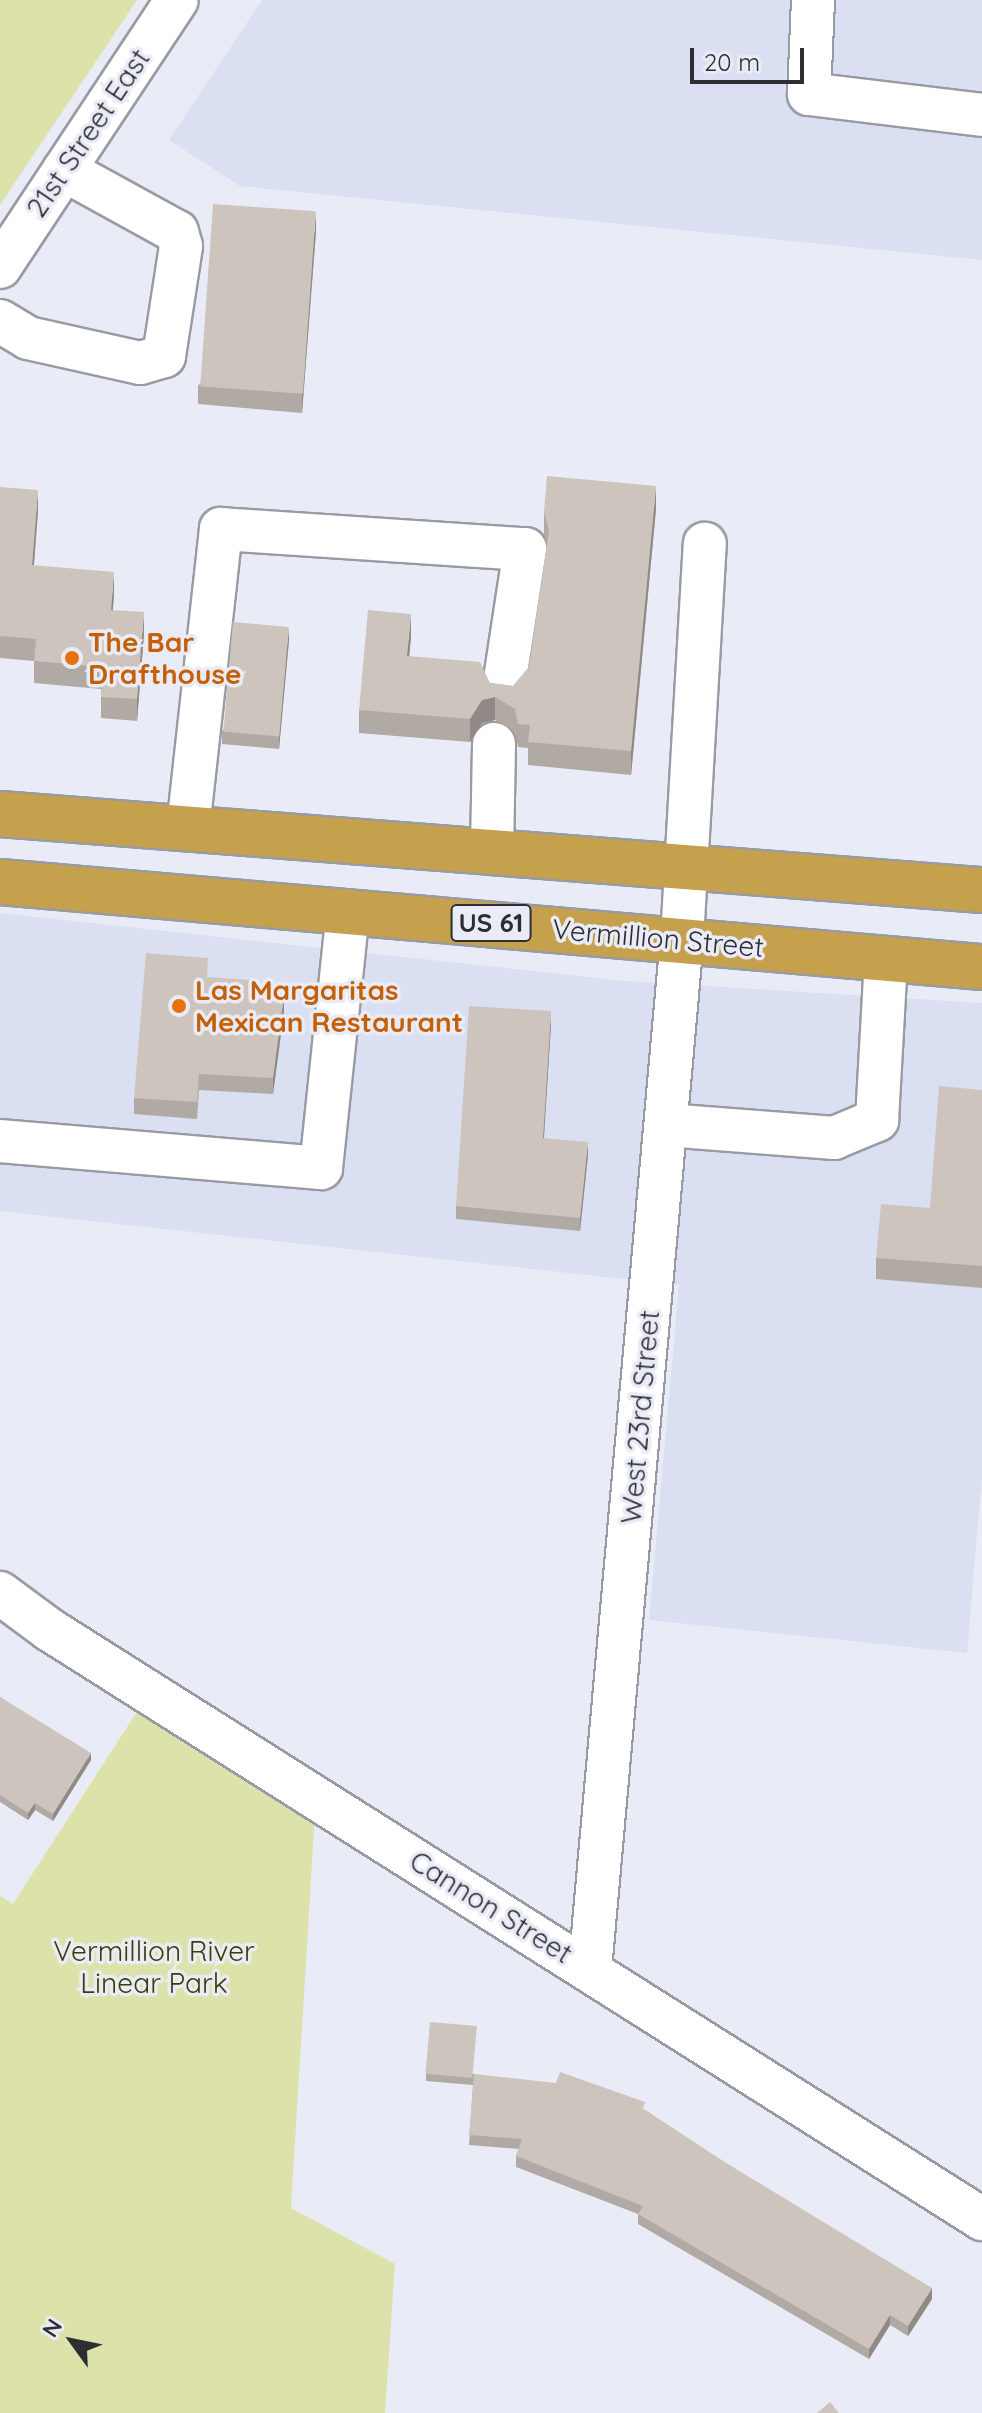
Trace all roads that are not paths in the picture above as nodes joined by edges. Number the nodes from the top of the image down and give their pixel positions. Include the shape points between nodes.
1 (177, 0) edge
2 (813, 0) edge
3 (982, 115) edge
4 (64, 170) junction
5 (0, 267) edge
6 (0, 321) edge
7 (705, 544) dead end
8 (504, 687) edge
9 (494, 744) dead end
10 (0, 814) edge
11 (188, 828) junction
12 (492, 850) junction
13 (686, 864) junction
14 (0, 882) edge
15 (982, 890) edge
16 (348, 911) junction
17 (682, 939) junction
18 (886, 958) junction
19 (982, 967) edge
20 (666, 1125) junction
21 (0, 1141) edge
22 (0, 1593) edge
23 (590, 1969) junction
24 (982, 2219) edge

1 - 4 street, 21st Street East
2 - 3 street via 809,94
4 - 5 street, 21st Street East
4 - 6 street via 177,232 181,246 164,356 140,363 28,338
7 - 13 street, West 23rd Street
8 - 11 street via 525,549 221,529
9 - 12 street
10 - 11 highway
11 - 12 highway
12 - 13 highway
13 - 15 highway
13 - 17 street, West 23rd Street
14 - 16 highway, Vermillion Street / US 61
16 - 17 highway, Vermillion Street / US 61
16 - 21 street via 321,1168
17 - 18 highway, Vermillion Street / US 61
17 - 20 street, West 23rd Street
18 - 19 highway, Vermillion Street / US 61
18 - 20 street via 877,1120 834,1138
20 - 23 street, West 23rd Street
22 - 23 street, Cannon Street via 62,1638
23 - 24 street, Cannon Street

